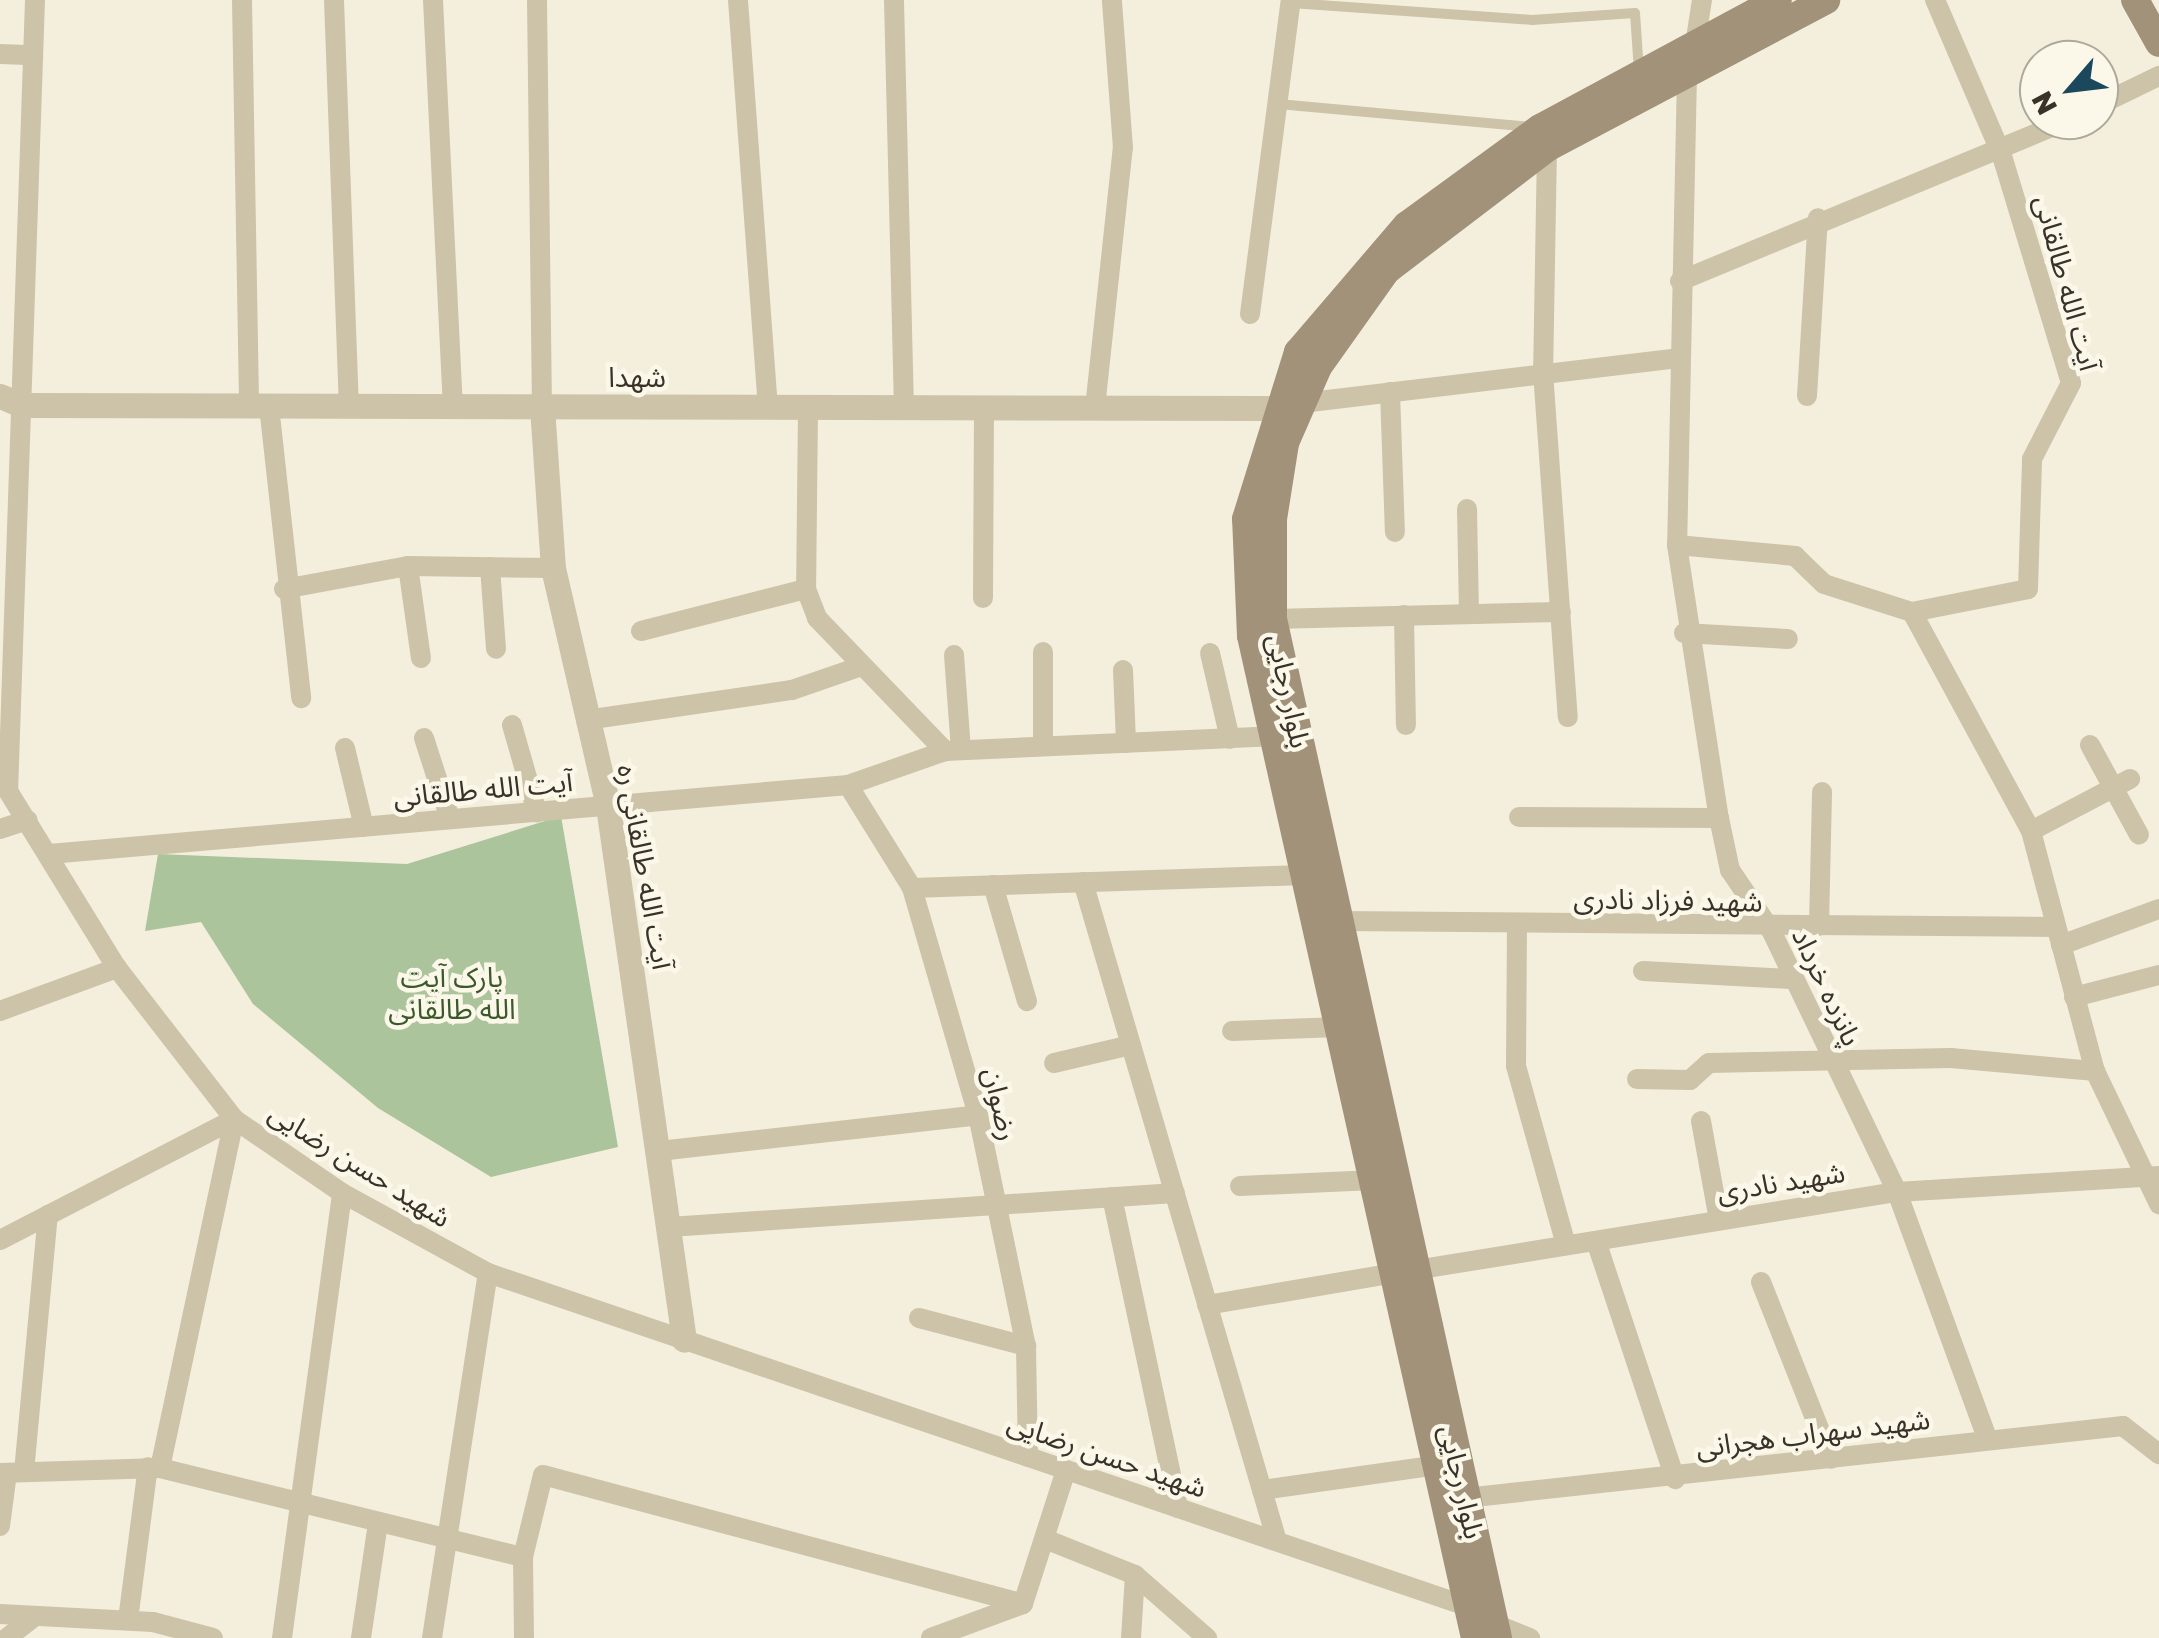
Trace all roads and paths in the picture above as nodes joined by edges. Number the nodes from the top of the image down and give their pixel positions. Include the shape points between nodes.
1 (35, 0) edge
2 (242, 0) edge
3 (334, 0) edge
4 (433, 0) edge
5 (538, 0) edge
6 (738, 0) edge
7 (894, 0) edge
8 (1112, 0) edge
9 (1702, 0) edge
10 (1778, 0) edge
11 (1826, 0) edge
12 (1935, 0) edge
13 (2134, 0) edge
14 (1290, 2) edge
15 (2159, 43) edge
16 (1695, 45) junction
17 (0, 54) edge
18 (33, 55) junction
19 (1688, 74) junction
20 (1639, 75) junction
21 (2159, 76) edge
22 (2119, 95) edge
23 (1277, 104) junction
24 (1543, 138) junction
25 (2026, 140) edge
26 (2001, 152) junction
27 (1818, 218) junction
28 (1680, 281) junction
29 (1250, 314) dead end
30 (1678, 358) junction
31 (1543, 372) junction
32 (1390, 392) junction
33 (1807, 396) dead end
34 (11, 401) edge
35 (259, 406) junction
36 (349, 406) junction
37 (454, 406) junction
38 (1289, 406) junction
39 (542, 407) junction
40 (768, 407) junction
41 (808, 407) junction
42 (904, 407) junction
43 (984, 408) junction
44 (1096, 408) junction
45 (1466, 509) dead end
46 (1394, 532) dead end
47 (1677, 545) junction
48 (408, 566) junction
49 (490, 567) junction
50 (553, 568) junction
51 (284, 589) junction
52 (806, 589) junction
53 (983, 598) dead end
54 (1469, 611) junction
55 (1561, 612) junction
56 (1912, 612) junction
57 (1404, 615) junction
58 (1273, 619) junction
59 (640, 631) dead end
60 (1684, 633) junction
61 (1788, 639) dead end
62 (496, 648) dead end
63 (1042, 652) dead end
64 (1210, 654) dead end
65 (954, 655) dead end
66 (421, 658) dead end
67 (856, 668) junction
68 (1123, 670) dead end
69 (301, 698) dead end
70 (1568, 717) dead end
71 (586, 720) junction
72 (512, 725) dead end
73 (1406, 725) dead end
74 (1275, 736) junction
75 (424, 738) dead end
76 (1230, 738) junction
77 (1126, 743) junction
78 (2090, 745) dead end
79 (1044, 746) junction
80 (345, 748) dead end
81 (953, 750) junction
82 (2122, 783) junction
83 (848, 785) junction
84 (4, 792) edge
85 (1822, 792) dead end
86 (608, 806) junction
87 (536, 812) junction
88 (1519, 816) dead end
89 (1718, 818) junction
90 (450, 819) junction
91 (28, 820) junction
92 (364, 827) junction
93 (0, 829) edge
94 (2031, 832) junction
95 (2139, 835) dead end
96 (49, 854) junction
97 (1306, 874) junction
98 (1083, 882) junction
99 (993, 885) junction
100 (912, 888) junction
101 (2159, 909) edge
102 (1339, 920) junction
103 (1517, 924) junction
104 (1819, 926) junction
105 (1772, 930) junction
106 (2058, 936) junction
107 (117, 968) junction
108 (1644, 971) dead end
109 (2159, 975) edge
110 (1790, 979) junction
111 (2074, 997) junction
112 (1028, 1001) dead end
113 (0, 1011) edge
114 (1340, 1027) junction
115 (1232, 1031) dead end
116 (1131, 1045) junction
117 (1830, 1060) junction
118 (1054, 1063) dead end
119 (2095, 1071) junction
120 (1637, 1079) dead end
121 (978, 1115) junction
122 (234, 1118) junction
123 (1700, 1122) dead end
124 (659, 1151) junction
125 (2155, 1177) edge
126 (1374, 1180) junction
127 (1240, 1186) dead end
128 (1897, 1192) junction
129 (342, 1193) junction
130 (1174, 1194) junction
131 (1112, 1197) junction
132 (2159, 1204) edge
133 (994, 1206) junction
134 (48, 1215) junction
135 (1719, 1220) junction
136 (669, 1227) junction
137 (0, 1240) edge
138 (1596, 1241) junction
139 (1566, 1245) junction
140 (1405, 1272) junction
141 (488, 1273) junction
142 (1761, 1282) dead end
143 (1207, 1305) junction
144 (919, 1318) dead end
145 (684, 1340) junction
146 (1026, 1346) junction
147 (1987, 1438) junction
148 (2159, 1454) edge
149 (1028, 1457) junction
150 (1831, 1460) junction
151 (1438, 1465) junction
152 (154, 1468) junction
153 (1066, 1470) junction
154 (10, 1473) edge
155 (1675, 1479) junction
156 (1262, 1490) junction
157 (1465, 1498) junction
158 (306, 1505) junction
159 (1178, 1508) junction
160 (378, 1524) junction
161 (0, 1526) edge
162 (1045, 1538) junction
163 (446, 1541) junction
164 (1277, 1542) junction
165 (523, 1556) junction
166 (1135, 1575) junction
167 (1023, 1604) junction
168 (1469, 1607) junction
169 (0, 1614) edge
170 (35, 1616) junction
171 (128, 1620) junction
172 (970, 1633) edge
173 (1489, 1633) edge
174 (7, 1638) edge
175 (213, 1638) edge
176 (282, 1638) edge
177 (362, 1638) edge
178 (432, 1638) edge
179 (524, 1638) edge
180 (931, 1638) edge
181 (1131, 1638) edge
182 (1208, 1638) edge
183 (1530, 1638) edge

1 - 18 street, شهید حسن رضایی
2 - 35 street
3 - 36 street
4 - 37 street
5 - 39 street
6 - 40 street
7 - 42 street
8 - 44 street via 1123,148
9 - 16 street
10 - 16 main road, بلوار رجایی
11 - 19 main road, بلوار رجایی
12 - 26 street, آیت الله طالقانی
13 - 15 main road
14 - 20 lane via 1532,20 1635,13
14 - 23 street
16 - 20 main road, بلوار رجایی
17 - 18 street
18 - 34 street, شهید حسن رضایی
19 - 24 main road, بلوار رجایی
19 - 28 street, پانزده خرداد
20 - 24 main road, بلوار رجایی
21 - 22 street
23 - 24 lane
23 - 29 street
24 - 31 street
24 - 38 main road, بلوار رجایی via 1387,270
25 - 26 street
26 - 27 street
26 - 56 street, آیت الله طالقانی via 2071,382 2032,459 2028,588
27 - 28 street
27 - 33 street
28 - 30 street, پانزده خرداد
30 - 31 street
30 - 47 street, پانزده خرداد
31 - 32 street
31 - 55 street
32 - 38 street
32 - 46 street
34 - 35 street, شهدا
34 - 84 street, شهید حسن رضایی
35 - 36 street, شهدا
35 - 51 street
36 - 37 street, شهدا
37 - 39 street, شهدا
38 - 44 street, شهدا
38 - 58 main road, بلوار رجایی via 1273,520
38 - 74 main road, بلوار رجایی via 1246,520 1251,636
39 - 40 street, شهدا
39 - 50 street, آیت الله طالقانی ره
40 - 41 street, شهدا
41 - 42 street, شهدا
41 - 52 street
42 - 43 street, شهدا
43 - 44 street, شهدا
43 - 53 street
45 - 54 street
47 - 56 street via 1795,556 1824,584
47 - 60 street, پانزده خرداد
48 - 49 street
48 - 51 street
48 - 66 street
49 - 50 street
49 - 62 street
50 - 71 street, آیت الله طالقانی ره
51 - 69 street
52 - 59 street
52 - 67 street
54 - 55 street
54 - 57 street
55 - 70 street
56 - 94 street
57 - 58 street
57 - 73 street
58 - 102 main road, بلوار رجایی
60 - 61 street
60 - 89 street, پانزده خرداد
63 - 79 street
64 - 76 street
65 - 81 street
67 - 71 street via 792,690
67 - 81 street
68 - 77 street
71 - 86 street, آیت الله طالقانی ره
72 - 87 street
74 - 76 street, آیت الله طالقانی
74 - 97 main road, بلوار رجایی
75 - 90 street
76 - 77 street, آیت الله طالقانی
77 - 79 street, آیت الله طالقانی
78 - 82 street
79 - 81 street, آیت الله طالقانی
80 - 92 street
81 - 83 street, آیت الله طالقانی
82 - 94 street
82 - 95 street
83 - 86 street, آیت الله طالقانی
83 - 100 street, رضوان
84 - 91 street, شهید حسن رضایی
85 - 104 street
86 - 87 street, آیت الله طالقانی
86 - 124 street, آیت الله طالقانی ره
87 - 90 street, آیت الله طالقانی
88 - 89 street
89 - 105 street, پانزده خرداد via 1730,870
90 - 92 street, آیت الله طالقانی
91 - 93 street
91 - 96 street, شهید حسن رضایی
92 - 96 street, آیت الله طالقانی
94 - 106 street
96 - 107 street, شهید حسن رضایی
97 - 98 street
97 - 114 main road, بلوار رجایی
98 - 99 street
98 - 116 street
99 - 100 street
99 - 112 street
100 - 121 street, رضوان
101 - 106 street
102 - 103 street, شهید فرزاد نادری
102 - 140 main road, بلوار رجایی
103 - 105 street, شهید فرزاد نادری
103 - 139 street via 1516,1066
104 - 105 street, شهید فرزاد نادری
104 - 106 street, شهید فرزاد نادری
105 - 110 street, پانزده خرداد
106 - 111 street
107 - 113 street
107 - 122 street, شهید حسن رضایی
108 - 110 street
109 - 111 street
110 - 117 street, پانزده خرداد
111 - 119 street
114 - 115 street
114 - 126 main road, بلوار رجایی
116 - 118 street
116 - 130 street
117 - 119 street via 1951,1058
117 - 120 street via 1709,1064 1690,1080
117 - 128 street, پانزده خرداد
119 - 125 street
121 - 124 street
121 - 133 street, رضوان
122 - 129 street, شهید حسن رضایی
122 - 134 street
122 - 152 street
123 - 135 street
124 - 136 street, آیت الله طالقانی ره
125 - 128 street, شهید نادری
125 - 132 street
126 - 127 street
126 - 140 main road, بلوار رجایی
128 - 135 street, شهید نادری
128 - 147 street, پانزده خرداد
129 - 141 street, شهید حسن رضایی
129 - 158 street
130 - 131 street
130 - 143 street
131 - 133 street
131 - 159 street
133 - 136 street
133 - 146 street, رضوان
134 - 137 street
134 - 154 street
135 - 138 street, شهید نادری
136 - 145 street, آیت الله طالقانی ره
138 - 139 street, شهید نادری
138 - 155 street
139 - 140 street, شهید نادری
140 - 143 street, شهید نادری
140 - 151 main road, بلوار رجایی
140 - 157 main road, بلوار رجایی
141 - 145 street, شهید حسن رضایی
141 - 163 street
142 - 150 street
143 - 156 street
144 - 146 street
145 - 149 street, شهید حسن رضایی
146 - 149 street, رضوان
147 - 148 street, شهید سهراب هجرانی via 2123,1426
147 - 150 street, شهید سهراب هجرانی
149 - 153 street, شهید حسن رضایی
150 - 155 street, شهید سهراب هجرانی
151 - 156 street
151 - 168 main road, بلوار رجایی
152 - 154 street
152 - 158 street
152 - 171 street
153 - 159 street, شهید حسن رضایی
153 - 162 street
154 - 161 street
155 - 157 street, شهید سهراب هجرانی
156 - 164 street
157 - 173 main road, بلوار رجایی
158 - 160 street
158 - 176 street
159 - 164 street, شهید حسن رضایی
160 - 163 street
160 - 177 street
162 - 166 street
162 - 167 street
163 - 165 street
163 - 178 street
164 - 168 street, شهید حسن رضایی
165 - 167 street via 543,1475
165 - 179 street
166 - 181 street
166 - 182 street
167 - 172 street
168 - 173 main road, بلوار رجایی
169 - 170 street
170 - 171 street
170 - 174 street
171 - 175 street
172 - 180 street
173 - 183 street

